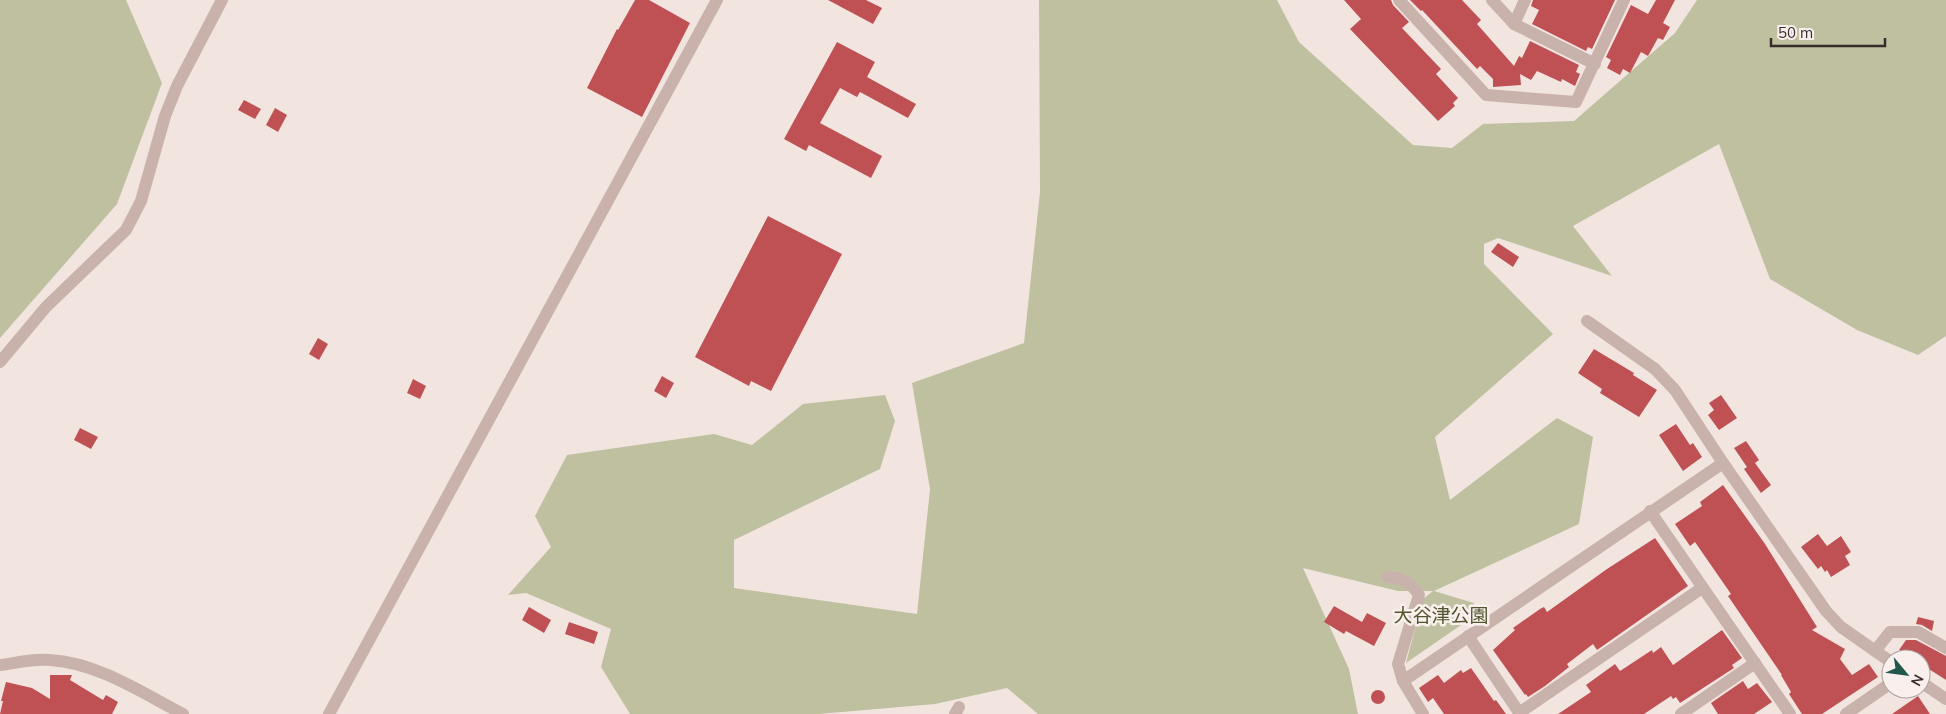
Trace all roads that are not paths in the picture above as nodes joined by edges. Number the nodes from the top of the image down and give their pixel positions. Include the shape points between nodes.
1 (222, 0) edge
2 (717, 0) edge
3 (1399, 0) edge
4 (1492, 0) edge
5 (1525, 0) edge
6 (1624, 0) edge
7 (1514, 24) junction
8 (1594, 64) junction
9 (1587, 321) dead end
10 (0, 362) edge
11 (1722, 463) junction
12 (1650, 512) junction
13 (1388, 577) dead end
14 (1702, 588) junction
15 (1468, 636) junction
16 (1946, 648) edge
17 (1875, 651) junction
18 (1881, 655) edge
19 (1755, 663) junction
20 (0, 665) edge
21 (1403, 681) junction
22 (1931, 689) edge
23 (1881, 690) edge
24 (1946, 699) edge
25 (1520, 713) edge
26 (183, 714) edge
27 (329, 714) edge
28 (1423, 714) edge
29 (1681, 714) edge
30 (1790, 714) edge
31 (1846, 714) edge

1 - 10 street via 177,86 141,201 126,230 46,307
2 - 27 street
3 - 8 street via 1486,95 1576,102
4 - 7 street
5 - 7 street
6 - 8 street
7 - 8 street
9 - 11 street via 1654,369 1675,390
11 - 12 street
11 - 17 street via 1826,611 1841,628
12 - 14 street
12 - 15 street
13 - 21 street via 1400,578 1412,585 1419,595 1398,664
14 - 19 street
14 - 25 street
15 - 21 street
15 - 25 street
16 - 17 street via 1918,632 1890,632
17 - 18 street
19 - 29 street
19 - 30 street
20 - 26 street via 49,659 78,665 102,672
21 - 28 street
22 - 24 street
23 - 31 street

